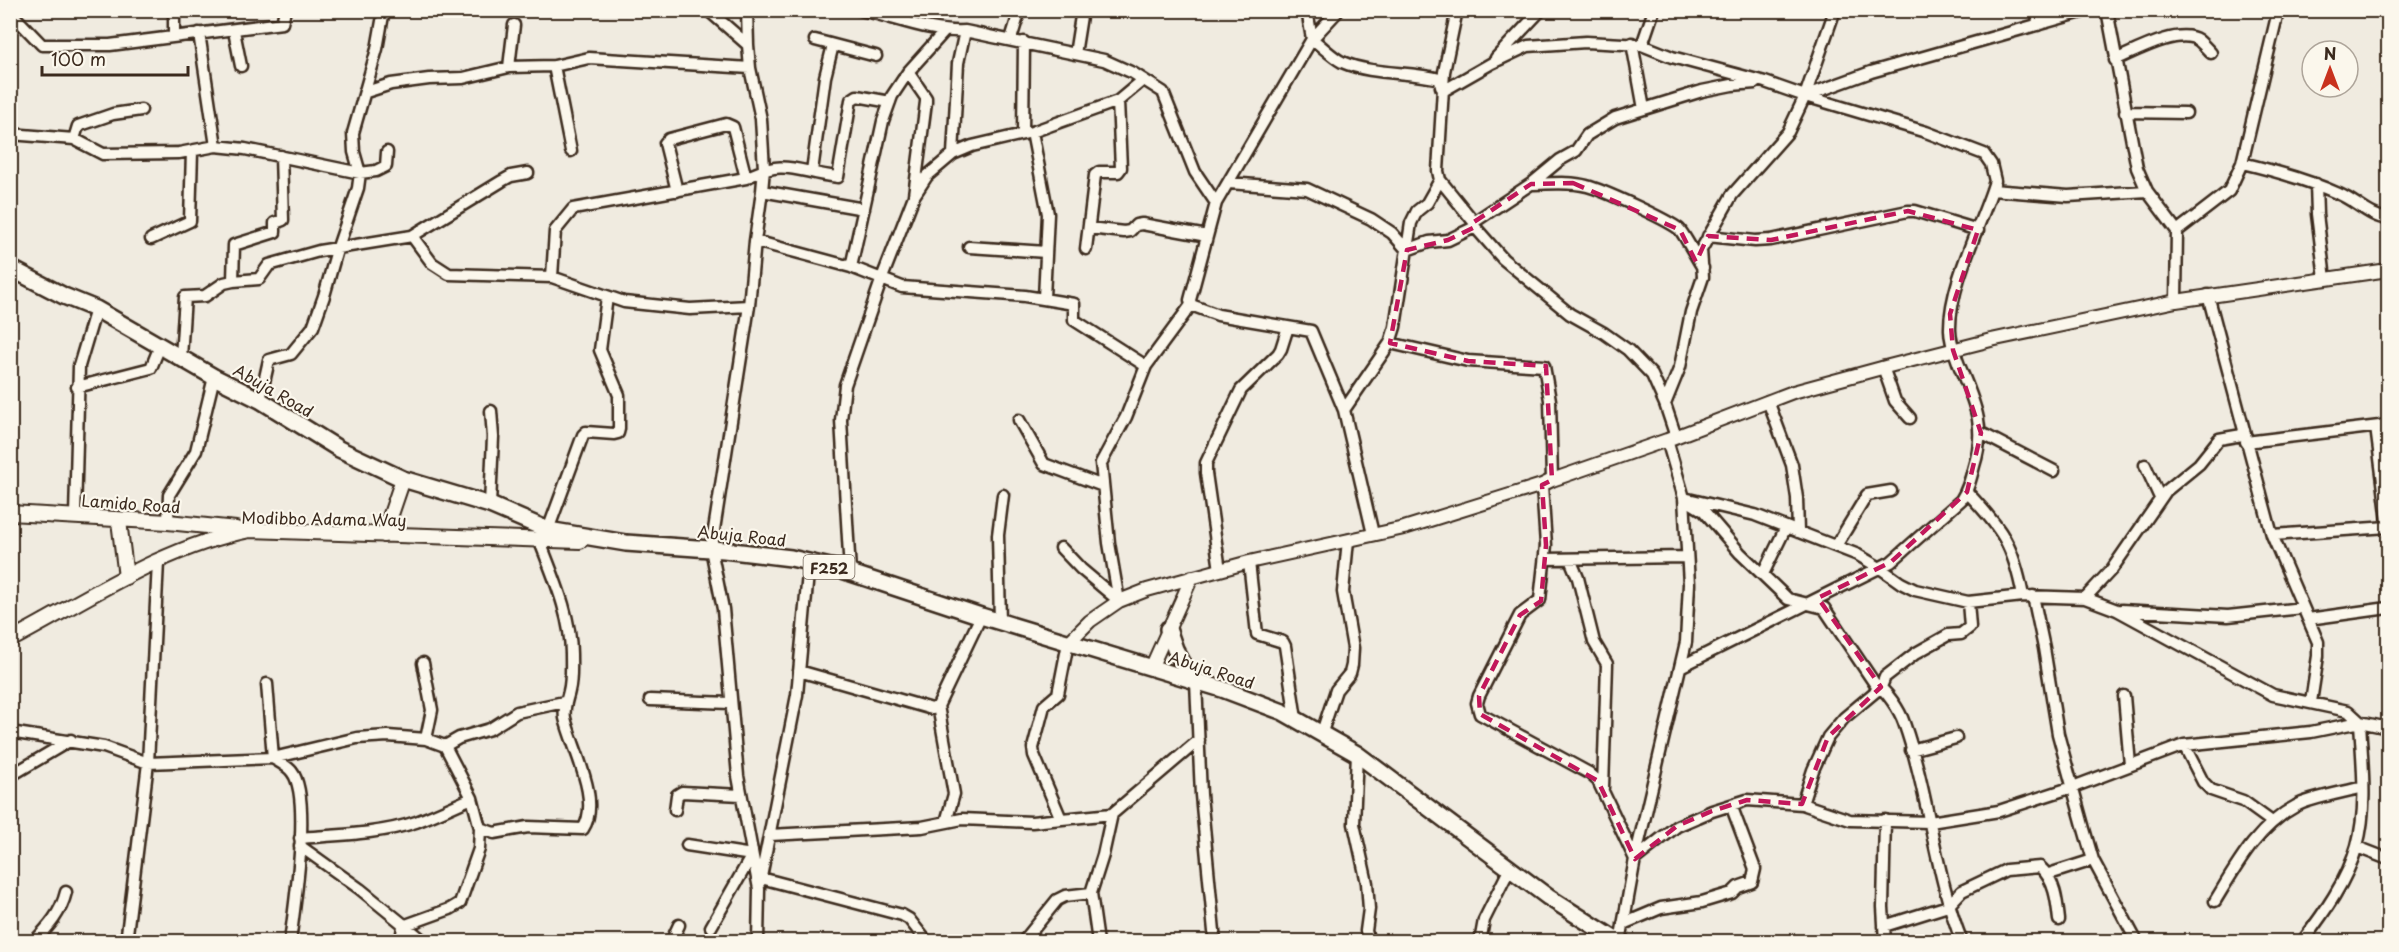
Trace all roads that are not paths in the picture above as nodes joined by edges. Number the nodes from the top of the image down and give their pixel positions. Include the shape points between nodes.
1 (174, 10) edge
2 (285, 10) edge
3 (384, 10) edge
4 (708, 10) edge
5 (747, 10) edge
6 (860, 10) edge
7 (1020, 10) edge
8 (1082, 10) edge
9 (1307, 10) edge
10 (1339, 10) edge
11 (1457, 10) edge
12 (1542, 10) edge
13 (1654, 10) edge
14 (1834, 10) edge
15 (2037, 10) edge
16 (2089, 10) edge
17 (2107, 10) edge
18 (2280, 10) edge
19 (13, 17) edge
20 (2038, 25) junction
21 (514, 26) dead end
22 (10, 31) edge
23 (234, 31) junction
24 (965, 31) junction
25 (944, 32) junction
26 (199, 33) junction
27 (174, 36) junction
28 (1011, 39) junction
29 (1312, 39) junction
30 (815, 40) dead end
31 (1024, 42) junction
32 (1637, 44) junction
33 (747, 45) junction
34 (833, 45) junction
35 (2211, 53) dead end
36 (1075, 54) junction
37 (876, 56) dead end
38 (2115, 60) junction
39 (1492, 63) junction
40 (241, 66) dead end
41 (554, 66) junction
42 (509, 67) junction
43 (750, 68) junction
44 (908, 72) junction
45 (1143, 80) junction
46 (1765, 82) junction
47 (1442, 91) junction
48 (366, 92) junction
49 (1804, 96) junction
50 (1118, 101) junction
51 (890, 102) junction
52 (1644, 109) junction
53 (141, 110) dead end
54 (2125, 112) junction
55 (2186, 113) dead end
56 (1028, 133) junction
57 (10, 134) edge
58 (74, 139) junction
59 (216, 146) junction
60 (192, 152) junction
61 (387, 152) dead end
62 (571, 152) dead end
63 (954, 154) junction
64 (281, 156) junction
65 (2242, 163) junction
66 (764, 168) junction
67 (812, 171) junction
68 (360, 173) junction
69 (528, 173) dead end
70 (746, 178) junction
71 (1440, 180) junction
72 (1229, 183) junction
73 (1532, 184) junction
74 (2316, 184) junction
75 (1992, 190) junction
76 (2147, 190) junction
77 (677, 191) junction
78 (762, 191) junction
79 (914, 196) junction
80 (1216, 203) junction
81 (864, 209) junction
82 (2388, 219) edge
83 (1475, 224) junction
84 (1089, 228) junction
85 (1978, 230) junction
86 (2177, 231) junction
87 (412, 236) junction
88 (1207, 236) junction
89 (1708, 236) junction
90 (151, 239) dead end
91 (754, 241) junction
92 (969, 247) dead end
93 (337, 249) junction
94 (1086, 249) dead end
95 (1407, 250) junction
96 (1046, 252) junction
97 (851, 267) junction
98 (10, 268) edge
99 (1703, 268) junction
100 (2388, 270) edge
101 (552, 277) junction
102 (882, 278) junction
103 (2325, 279) junction
104 (233, 281) junction
105 (2208, 295) junction
106 (607, 297) junction
107 (1044, 298) junction
108 (2176, 301) junction
109 (1191, 305) junction
110 (749, 306) junction
111 (96, 309) junction
112 (1288, 327) junction
113 (1390, 343) junction
114 (160, 346) junction
115 (1953, 350) junction
116 (181, 357) junction
117 (1146, 366) junction
118 (1883, 368) junction
119 (214, 377) junction
120 (77, 387) junction
121 (260, 400) junction
122 (1768, 401) junction
123 (1665, 404) junction
124 (1344, 410) junction
125 (491, 411) dead end
126 (1910, 418) dead end
127 (1019, 420) dead end
128 (2388, 425) edge
129 (2376, 427) junction
130 (1981, 433) junction
131 (2245, 437) junction
132 (1671, 438) junction
133 (2145, 465) dead end
134 (2054, 471) dead end
135 (403, 479) junction
136 (1547, 483) junction
137 (1103, 486) junction
138 (1891, 491) dead end
139 (1967, 492) junction
140 (1003, 495) dead end
141 (1684, 498) junction
142 (2160, 498) junction
143 (490, 505) junction
144 (10, 513) edge
145 (75, 516) junction
146 (119, 521) junction
147 (2388, 521) edge
148 (168, 522) junction
149 (1785, 527) junction
150 (2388, 527) edge
151 (250, 530) junction
152 (1798, 532) junction
153 (1373, 534) junction
154 (384, 535) junction
155 (543, 535) junction
156 (2272, 535) junction
157 (1348, 540) junction
158 (1836, 546) junction
159 (1061, 548) dead end
160 (711, 549) junction
161 (1687, 557) junction
162 (1570, 558) junction
163 (1545, 559) junction
164 (158, 562) junction
165 (808, 562) junction
166 (1249, 562) junction
167 (1880, 567) junction
168 (1220, 570) junction
169 (850, 573) junction
170 (1763, 574) junction
171 (126, 577) junction
172 (1192, 578) junction
173 (2028, 596) junction
174 (2085, 598) junction
175 (1119, 601) junction
176 (1808, 602) junction
177 (1968, 602) junction
178 (2388, 608) edge
179 (2117, 610) junction
180 (2305, 614) junction
181 (981, 616) junction
182 (1000, 621) junction
183 (1168, 629) junction
184 (10, 640) edge
185 (1068, 643) junction
186 (423, 663) dead end
187 (1682, 666) junction
188 (1151, 668) junction
189 (799, 671) junction
190 (1194, 681) junction
191 (267, 684) dead end
192 (1881, 687) junction
193 (2124, 696) dead end
194 (650, 700) dead end
195 (564, 702) junction
196 (2311, 702) junction
197 (730, 703) junction
198 (939, 706) junction
199 (1296, 719) junction
200 (2360, 722) junction
201 (2388, 728) edge
202 (10, 732) edge
203 (1322, 732) junction
204 (1956, 738) dead end
205 (426, 739) junction
206 (71, 740) junction
207 (1199, 740) junction
208 (2184, 745) junction
209 (445, 746) junction
210 (1911, 750) junction
211 (1357, 754) junction
212 (273, 758) junction
213 (148, 763) junction
214 (2130, 765) junction
215 (10, 776) edge
216 (2073, 787) junction
217 (2363, 787) junction
218 (1603, 788) junction
219 (741, 795) junction
220 (472, 798) junction
221 (1802, 804) junction
222 (1731, 805) junction
223 (675, 810) dead end
224 (1112, 814) junction
225 (1061, 819) junction
226 (1885, 820) junction
227 (946, 822) junction
228 (1930, 822) junction
229 (2272, 822) junction
230 (480, 828) junction
231 (770, 835) junction
232 (300, 842) junction
233 (687, 844) dead end
234 (2357, 847) junction
235 (752, 855) junction
236 (1635, 859) junction
237 (2388, 859) edge
238 (2093, 860) junction
239 (1510, 868) junction
240 (2049, 874) junction
241 (760, 883) junction
242 (66, 892) dead end
243 (1091, 893) junction
244 (2215, 901) dead end
245 (1948, 906) junction
246 (2059, 920) dead end
247 (1623, 924) junction
248 (679, 925) dead end
249 (403, 926) junction
250 (1884, 926) junction
251 (711, 927) dead end
252 (1027, 941) edge
253 (34, 942) edge
254 (126, 942) edge
255 (290, 942) edge
256 (401, 942) edge
257 (424, 942) edge
258 (671, 942) edge
259 (758, 942) edge
260 (927, 942) edge
261 (1098, 942) edge
262 (1215, 942) edge
263 (1369, 942) edge
264 (1480, 942) edge
265 (1619, 942) edge
266 (1885, 942) edge
267 (1962, 942) edge
268 (2137, 942) edge
269 (2302, 942) edge

1 - 27 street
2 - 23 street via 282,23
3 - 48 street
4 - 33 street
5 - 33 street
6 - 25 street
7 - 28 street
8 - 36 street
9 - 29 street
10 - 29 street
11 - 47 street
12 - 39 street
13 - 32 street
14 - 49 street
15 - 20 street
16 - 20 street
17 - 38 street
18 - 65 street
19 - 22 street
19 - 27 street via 42,45 110,45
20 - 49 street via 1871,72
21 - 42 street
23 - 26 street
23 - 40 street
24 - 25 street
24 - 28 street
24 - 63 street via 958,63
25 - 44 street
26 - 27 street
26 - 59 street
28 - 31 street
29 - 47 street via 1341,61 1365,69 1440,79
29 - 72 street
30 - 34 street
31 - 36 street
31 - 56 street
32 - 39 street via 1528,46
32 - 46 street
32 - 52 street
33 - 43 street
34 - 37 street
34 - 67 street
35 - 38 street via 2197,39 2186,37 2161,41
36 - 45 street via 1104,60
38 - 54 street
39 - 47 street
41 - 42 street
41 - 43 street via 599,58
41 - 62 street
42 - 48 street via 463,78 391,84
43 - 66 street via 761,119
44 - 51 street
44 - 79 street via 926,102
45 - 50 street
45 - 80 street via 1163,92 1195,172
46 - 49 street
46 - 52 street via 1701,91
47 - 71 street
48 - 68 street via 353,133
49 - 75 street via 1926,132 1984,154 1995,181
49 - 89 street via 1788,132 1732,195
50 - 56 street
50 - 84 street via 1121,168 1118,172 1097,172
51 - 67 street via 854,97 840,173 835,177
51 - 81 street
52 - 73 street via 1614,118 1587,135 1576,150
53 - 58 street via 113,114 78,126
54 - 55 street
54 - 76 street via 2137,168
56 - 63 street
56 - 96 street via 1048,214
57 - 58 street
58 - 60 street via 103,154
59 - 60 street
59 - 64 street
60 - 90 street via 190,221
61 - 68 street via 386,166
63 - 79 street via 927,176
64 - 68 street
64 - 104 street via 283,220 275,223 275,232 234,245
65 - 74 street
65 - 86 street via 2229,191
66 - 67 street via 784,166
66 - 70 street
66 - 78 street
68 - 93 street
69 - 87 street via 511,176
70 - 77 street
70 - 77 street via 733,127 726,124 665,143
71 - 83 street
71 - 95 street via 1427,203 1416,211
72 - 80 street
72 - 95 street via 1307,189 1371,219 1392,233
73 - 83 street
73 - 99 street via 1588,186 1651,214 1680,230
74 - 82 street via 2379,218
74 - 103 street
75 - 76 street via 2068,196
75 - 85 street
76 - 86 street
77 - 101 street via 573,210 555,231
78 - 81 street
78 - 91 street
79 - 102 street
80 - 88 street
81 - 97 street
83 - 95 street via 1448,240
83 - 123 street via 1503,259 1570,314 1628,350 1652,375
84 - 88 street via 1124,232 1142,224
84 - 94 street
85 - 89 street via 1908,211 1771,240
85 - 115 street via 1953,300
86 - 108 street
87 - 93 street
87 - 101 street via 432,264 449,274
88 - 109 street
89 - 99 street via 1701,250
91 - 97 street
91 - 110 street
92 - 96 street
93 - 104 street via 269,265 259,279
93 - 121 street via 313,327 291,354 269,360
95 - 113 street
96 - 107 street
97 - 102 street
98 - 111 main road, Abuja Road / F252
99 - 123 street via 1680,367
100 - 103 street
101 - 106 street
102 - 107 street via 902,287
102 - 169 street via 843,397
103 - 105 street
104 - 116 street via 205,296 184,297
105 - 108 street
105 - 131 street
106 - 110 street via 690,309
106 - 155 street via 600,350 618,395 618,433 583,435
107 - 117 street via 1074,304 1074,320
108 - 115 street
109 - 112 street via 1218,315
109 - 117 street
110 - 160 street
111 - 114 main road, Abuja Road / F252
111 - 120 street via 82,352
112 - 124 street via 1311,331
112 - 168 street via 1278,354 1241,390 1206,463
113 - 124 street
113 - 136 street via 1468,361 1544,366 1550,400
114 - 116 main road, Abuja Road / F252
114 - 120 street via 151,368
115 - 118 street
115 - 130 street via 1978,412
116 - 119 main road, Abuja Road / F252
117 - 137 street via 1126,417 1101,463
118 - 122 street
118 - 126 street via 1895,401
119 - 121 main road, Abuja Road / F252
119 - 148 street via 196,451 169,495
120 - 145 street
121 - 135 main road, Abuja Road / F252 via 339,449
122 - 132 street
122 - 152 street via 1792,465
123 - 132 street
124 - 153 street
125 - 143 street
127 - 137 street via 1044,464
128 - 129 street
129 - 131 street
129 - 147 street
130 - 134 street
130 - 139 street
131 - 142 street via 2219,440 2199,464
131 - 156 street
132 - 136 street
132 - 141 street
133 - 142 street
135 - 143 main road, Abuja Road / F252
135 - 154 main road
136 - 153 street
136 - 163 street
137 - 175 street
138 - 158 street via 1867,495
139 - 167 street via 1891,562
139 - 173 street via 2007,541
140 - 182 street via 998,535
141 - 149 street via 1755,515
141 - 161 street
141 - 170 street via 1704,511
142 - 174 street via 2112,569
143 - 155 main road, Abuja Road / F252
144 - 145 main road, Lamido Road
145 - 146 main road, Lamido Road
146 - 148 main road, Lamido Road
146 - 171 main road
148 - 151 main road, Lamido Road
149 - 152 street
149 - 170 street
150 - 156 street
151 - 154 main road, Modibbo Adama Way
151 - 164 main road, Modibbo Adama Way via 213,538
152 - 158 street
153 - 157 street
154 - 155 main road, Modibbo Adama Way
155 - 160 main road, Abuja Road / F252
155 - 195 street via 571,652 569,692
156 - 180 street
157 - 166 street
157 - 203 street via 1343,592 1352,664 1350,673 1336,690
158 - 167 street
159 - 175 street
160 - 165 main road, Abuja Road / F252
160 - 197 street via 723,609
161 - 162 street
161 - 187 street via 1689,584
162 - 163 street
162 - 218 street via 1594,642 1607,664
163 - 218 street via 1540,600 1520,615 1479,696 1478,708 1480,714 1589,773
164 - 171 main road, Modibbo Adama Way
164 - 213 street
165 - 169 main road, Abuja Road / F252
165 - 189 street
166 - 168 street
166 - 199 street via 1257,634 1285,646
167 - 176 street
167 - 177 street via 1916,590
168 - 172 street
169 - 181 main road, Abuja Road / F252
170 - 176 street via 1788,599
171 - 184 main road, Modibbo Adama Way
172 - 175 street
172 - 183 street
173 - 174 street
173 - 177 street
173 - 216 street via 2044,648 2058,734
174 - 179 street
175 - 185 street
176 - 187 street
176 - 192 street via 1824,608 1875,684
177 - 192 street via 1968,630 1948,635 1916,653 1886,677
178 - 180 street
179 - 180 street via 2228,616
179 - 196 street via 2273,695
180 - 196 street via 2318,642
181 - 182 main road, Abuja Road / F252
181 - 198 street
182 - 185 main road, Abuja Road / F252
183 - 188 street
183 - 190 main road
185 - 188 main road, Abuja Road / F252
185 - 225 street via 1058,694 1044,706 1033,748
186 - 205 street via 432,710
187 - 236 street
188 - 190 main road, Abuja Road / F252
189 - 198 street via 928,709
189 - 231 street
190 - 199 main road, Abuja Road / F252
190 - 207 street
191 - 212 street
192 - 210 street via 1904,721
192 - 221 street via 1828,737
193 - 214 street
194 - 197 street
195 - 209 street via 517,712 489,729
195 - 230 street via 587,788 588,823 575,830 528,827 494,833
196 - 200 street via 2348,711
197 - 219 street
198 - 227 street via 954,794
199 - 203 main road, Abuja Road / F252
200 - 201 street
200 - 208 street via 2311,732
200 - 217 street
202 - 206 street
203 - 211 main road, Abuja Road / F252
204 - 210 street
205 - 209 street
205 - 212 street via 357,738
206 - 213 street
206 - 215 street
207 - 224 street
207 - 262 street
208 - 214 street
208 - 229 street via 2211,790 2243,801
209 - 220 street
210 - 228 street
211 - 239 main road, Abuja Road / F252
211 - 263 street via 1354,824 1367,883
212 - 213 street
212 - 232 street via 292,771 298,782
213 - 254 street
214 - 216 street
216 - 228 street via 1999,811
216 - 238 street
217 - 229 street via 2297,805
217 - 234 street
218 - 236 street
219 - 223 street via 682,792 677,795
219 - 235 street
220 - 230 street
220 - 232 street via 415,822
221 - 222 street via 1747,800
221 - 226 street via 1850,820
222 - 236 street via 1677,826
222 - 247 street via 1755,869 1752,882 1732,893 1661,908
224 - 225 street
224 - 243 street
225 - 227 street
226 - 228 street
226 - 250 street
227 - 231 street via 922,827
228 - 245 street
229 - 244 street via 2250,845
230 - 249 street via 479,849 460,903
231 - 241 street
232 - 249 street
232 - 255 street
233 - 235 street
234 - 237 street
234 - 269 street via 2339,888
235 - 241 street
235 - 251 street
236 - 247 street
238 - 240 street
238 - 268 street
239 - 264 street via 1484,920
239 - 265 main road, Abuja Road / F252
240 - 245 street via 2040,867 2007,870 1962,891
240 - 246 street
241 - 259 street
241 - 260 street via 902,915
242 - 253 street via 63,907
243 - 252 street via 1058,900
243 - 261 street
245 - 250 street
245 - 267 street
247 - 265 street
248 - 258 street
249 - 256 street
249 - 257 street
250 - 266 street

